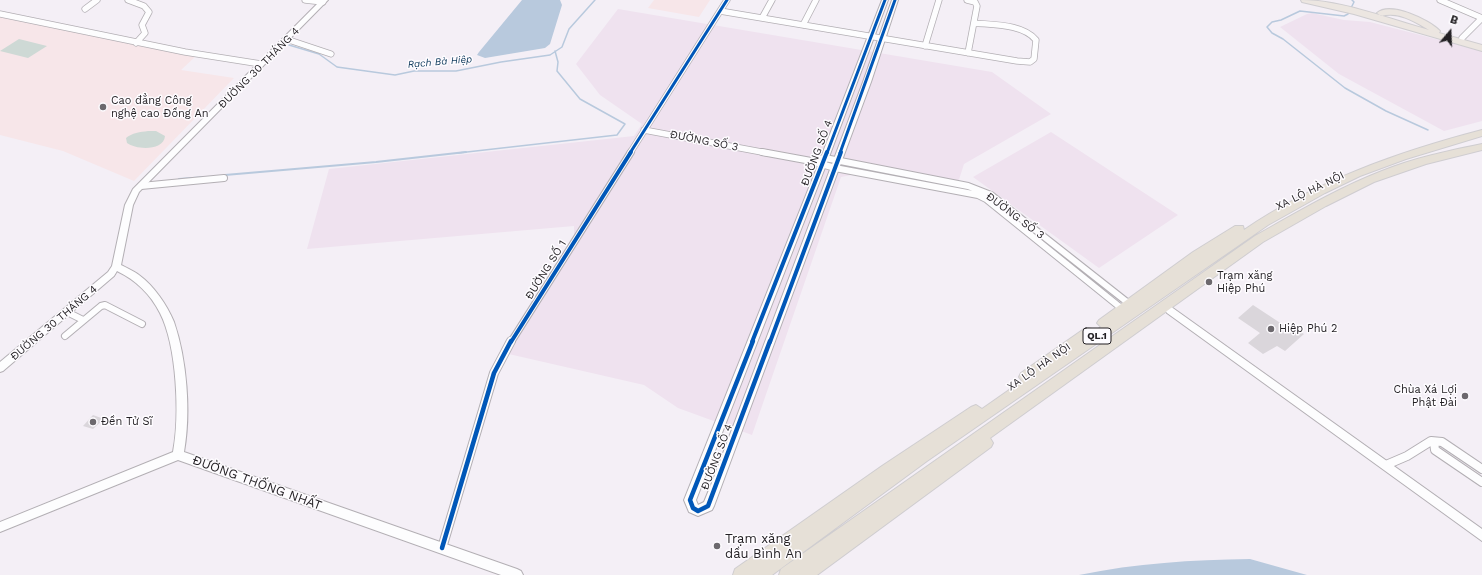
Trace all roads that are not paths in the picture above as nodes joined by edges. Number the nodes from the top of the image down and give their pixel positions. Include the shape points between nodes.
1 (97, 0) edge
2 (128, 0) edge
3 (305, 0) edge
4 (727, 0) edge
5 (772, 0) edge
6 (816, 0) edge
7 (885, 0) edge
8 (895, 0) edge
9 (939, 0) edge
10 (967, 0) edge
11 (1305, 0) edge
12 (1329, 0) edge
13 (1440, 0) edge
14 (138, 1) edge
15 (324, 1) edge
16 (1340, 5) junction
17 (85, 9) dead end
18 (720, 11) junction
19 (0, 14) edge
20 (1380, 15) junction
21 (762, 18) junction
22 (1482, 18) edge
23 (974, 23) junction
24 (804, 25) junction
25 (870, 36) junction
26 (882, 38) junction
27 (1462, 38) junction
28 (286, 39) junction
29 (136, 43) junction
30 (1482, 44) edge
31 (925, 46) junction
32 (1482, 48) edge
33 (968, 53) junction
34 (332, 54) dead end
35 (261, 64) junction
36 (644, 130) junction
37 (1482, 133) edge
38 (1482, 147) edge
39 (824, 162) junction
40 (836, 164) junction
41 (224, 178) dead end
42 (141, 186) junction
43 (116, 266) junction
44 (1167, 308) junction
45 (1130, 309) junction
46 (67, 312) junction
47 (83, 320) junction
48 (142, 324) dead end
49 (65, 336) dead end
50 (0, 368) edge
51 (1434, 442) junction
52 (178, 455) junction
53 (1386, 466) junction
54 (1482, 469) edge
55 (1482, 482) edge
56 (0, 527) edge
57 (1482, 536) edge
58 (442, 548) junction
59 (797, 573) edge
60 (517, 575) edge
61 (741, 575) edge
62 (759, 575) edge

1 - 17 street
2 - 14 street
3 - 15 street
4 - 18 street, ĐƯỜNG SỐ 1
5 - 21 street
6 - 24 street
7 - 25 street, ĐƯỜNG SỐ 4
8 - 26 street, ĐƯỜNG SỐ 4
9 - 31 street
10 - 23 street via 975,2 978,6
11 - 16 main road
12 - 16 main road
13 - 22 street
14 - 29 street via 149,12 142,25 145,33
15 - 28 street, ĐƯỜNG 30 THÁNG 4
16 - 20 main road
18 - 21 street
18 - 36 street, ĐƯỜNG SỐ 1
19 - 29 street
20 - 27 main road
20 - 32 main road
21 - 24 street
22 - 27 street
23 - 33 street
23 - 33 street via 1019,29 1032,34 1036,40 1034,59 1030,62 1017,62
24 - 25 street
25 - 26 street
25 - 39 street, ĐƯỜNG SỐ 4
26 - 31 street
26 - 40 street, ĐƯỜNG SỐ 4
27 - 30 main road
28 - 34 street
28 - 35 street, ĐƯỜNG 30 THÁNG 4
29 - 35 street
31 - 33 street
35 - 42 street, ĐƯỜNG 30 THÁNG 4
36 - 39 street, ĐƯỜNG SỐ 3
36 - 58 street, ĐƯỜNG SỐ 1 via 510,343 494,373
37 - 45 highway, XA LỘ HÀ NỘI / QL.1 via 1355,172 1264,222
38 - 44 highway, XA LỘ HÀ NỘI / QL.1 via 1441,156 1441,161 1389,179 1332,204 1240,258 1227,262 1194,285 1194,292 1191,295
39 - 40 street, ĐƯỜNG SỐ 3
39 - 40 street, ĐƯỜNG SỐ 4 via 690,500 693,508 698,511 708,506
40 - 45 street, ĐƯỜNG SỐ 3 via 979,193
41 - 42 street
42 - 43 street, ĐƯỜNG 30 THÁNG 4 via 129,205
43 - 46 street, ĐƯỜNG 30 THÁNG 4 via 111,274
43 - 52 street via 136,278 148,291 165,312 172,333 177,352 182,406
44 - 53 street
44 - 59 highway, XA LỘ HÀ NỘI / QL.1
45 - 61 highway, XA LỘ HÀ NỘI / QL.1 via 1052,357 989,403 850,496
45 - 62 highway, XA LỘ HÀ NỘI / QL.1
46 - 47 street
46 - 50 street, ĐƯỜNG 30 THÁNG 4
47 - 48 street via 96,308 105,305
47 - 49 street
51 - 53 street via 1430,441 1420,449
51 - 54 street via 1442,442
51 - 55 street via 1435,450
52 - 56 street, ĐƯỜNG THỐNG NHẤT
52 - 58 street, ĐƯỜNG THỐNG NHẤT
53 - 57 street
58 - 60 street, ĐƯỜNG THỐNG NHẤT

